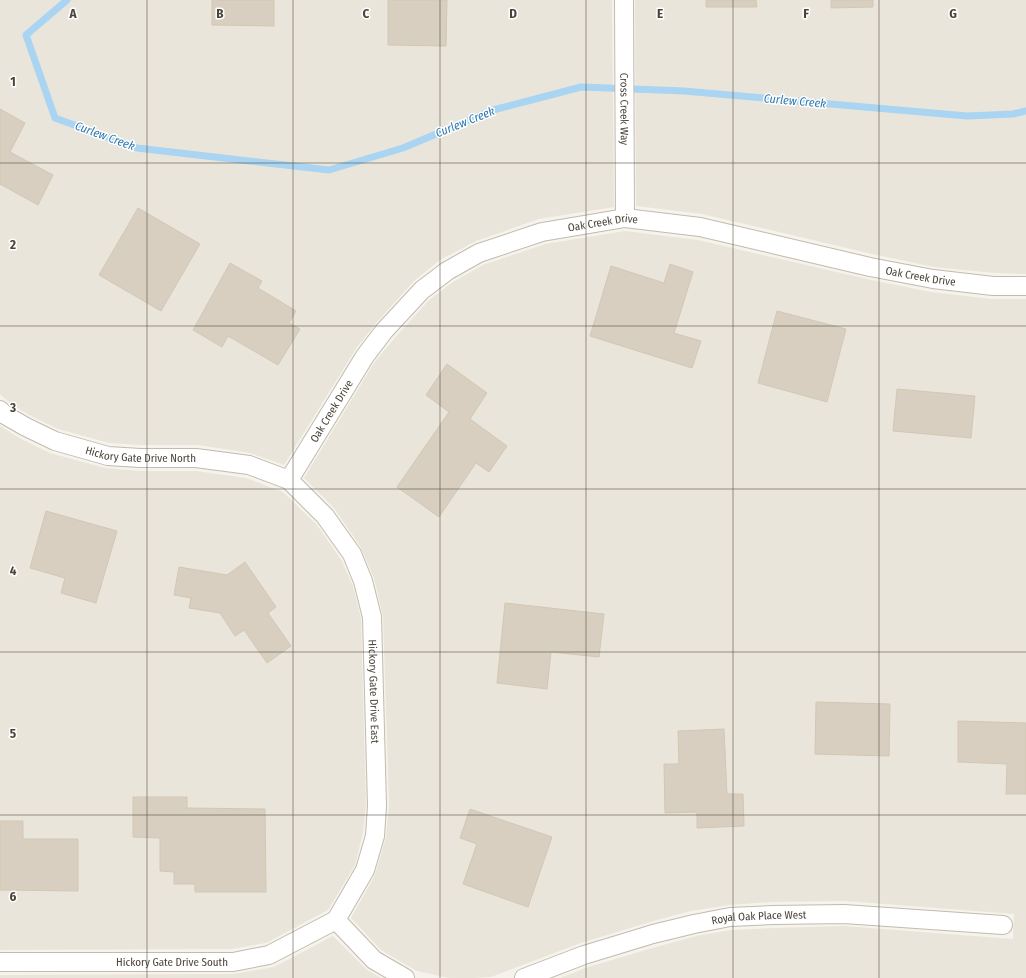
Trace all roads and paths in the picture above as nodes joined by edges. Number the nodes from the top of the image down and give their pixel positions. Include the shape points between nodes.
1 (624, 0) edge
2 (625, 218) junction
3 (1026, 286) edge
4 (0, 410) edge
5 (289, 480) junction
6 (336, 920) junction
7 (1003, 925) dead end
8 (0, 962) edge
9 (405, 978) edge
10 (524, 978) edge

1 - 2 street, Cross Creek Way
2 - 3 street, Oak Creek Drive via 700,227 932,279 993,286
2 - 5 street, Oak Creek Drive via 542,232 479,253 447,271 422,290 365,356
4 - 5 street, Hickory Gate Drive North via 26,427 55,441 108,456 196,458 249,465
5 - 6 street, Hickory Gate Drive East via 325,516 352,554 363,581 372,616 377,806 375,836 365,870
6 - 8 street, Hickory Gate Drive South via 269,955 233,962
6 - 9 street via 374,960
7 - 10 street, Royal Oak Place West via 844,914 730,917 653,934 584,955

